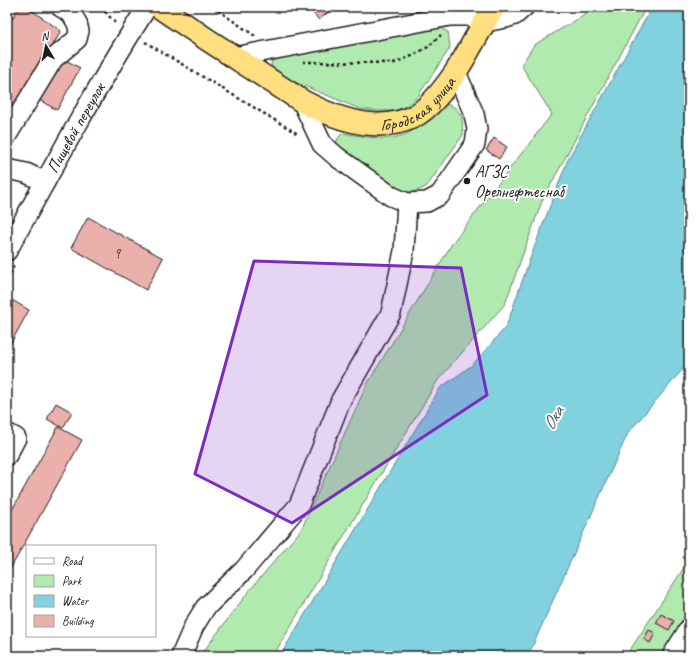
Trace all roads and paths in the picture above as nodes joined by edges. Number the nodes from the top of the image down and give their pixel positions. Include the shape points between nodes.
1 (60, 7) edge
2 (101, 7) edge
3 (147, 7) edge
4 (159, 7) edge
5 (524, 7) edge
6 (489, 14) edge
7 (116, 24) dead end
8 (145, 42) dead end
9 (234, 57) junction
10 (456, 72) junction
11 (302, 101) junction
12 (7, 135) edge
13 (322, 144) junction
14 (7, 169) edge
15 (45, 182) junction
16 (407, 202) junction
17 (7, 251) edge
18 (7, 433) edge
19 (7, 455) edge
20 (689, 629) edge
21 (181, 656) edge
22 (672, 656) edge

1 - 12 street via 71,13 77,23 77,39 53,59
2 - 7 path
3 - 15 street, Пищевой переулок
4 - 9 highway, Городская улица
5 - 6 street via 515,15 506,18
6 - 9 street via 450,16
6 - 10 highway, Городская улица
8 - 13 path via 313,142
9 - 11 highway, Городская улица
10 - 11 highway, Городская улица via 430,104 414,116 395,123 369,124 339,117
10 - 16 street via 474,114 477,129 475,144 440,195 427,202
11 - 13 street
13 - 16 street via 391,196
14 - 15 street
15 - 17 street, Пищевой переулок
16 - 21 street via 404,251 391,313 341,400 299,505 244,570 205,608
18 - 19 street via 16,438
20 - 22 street

